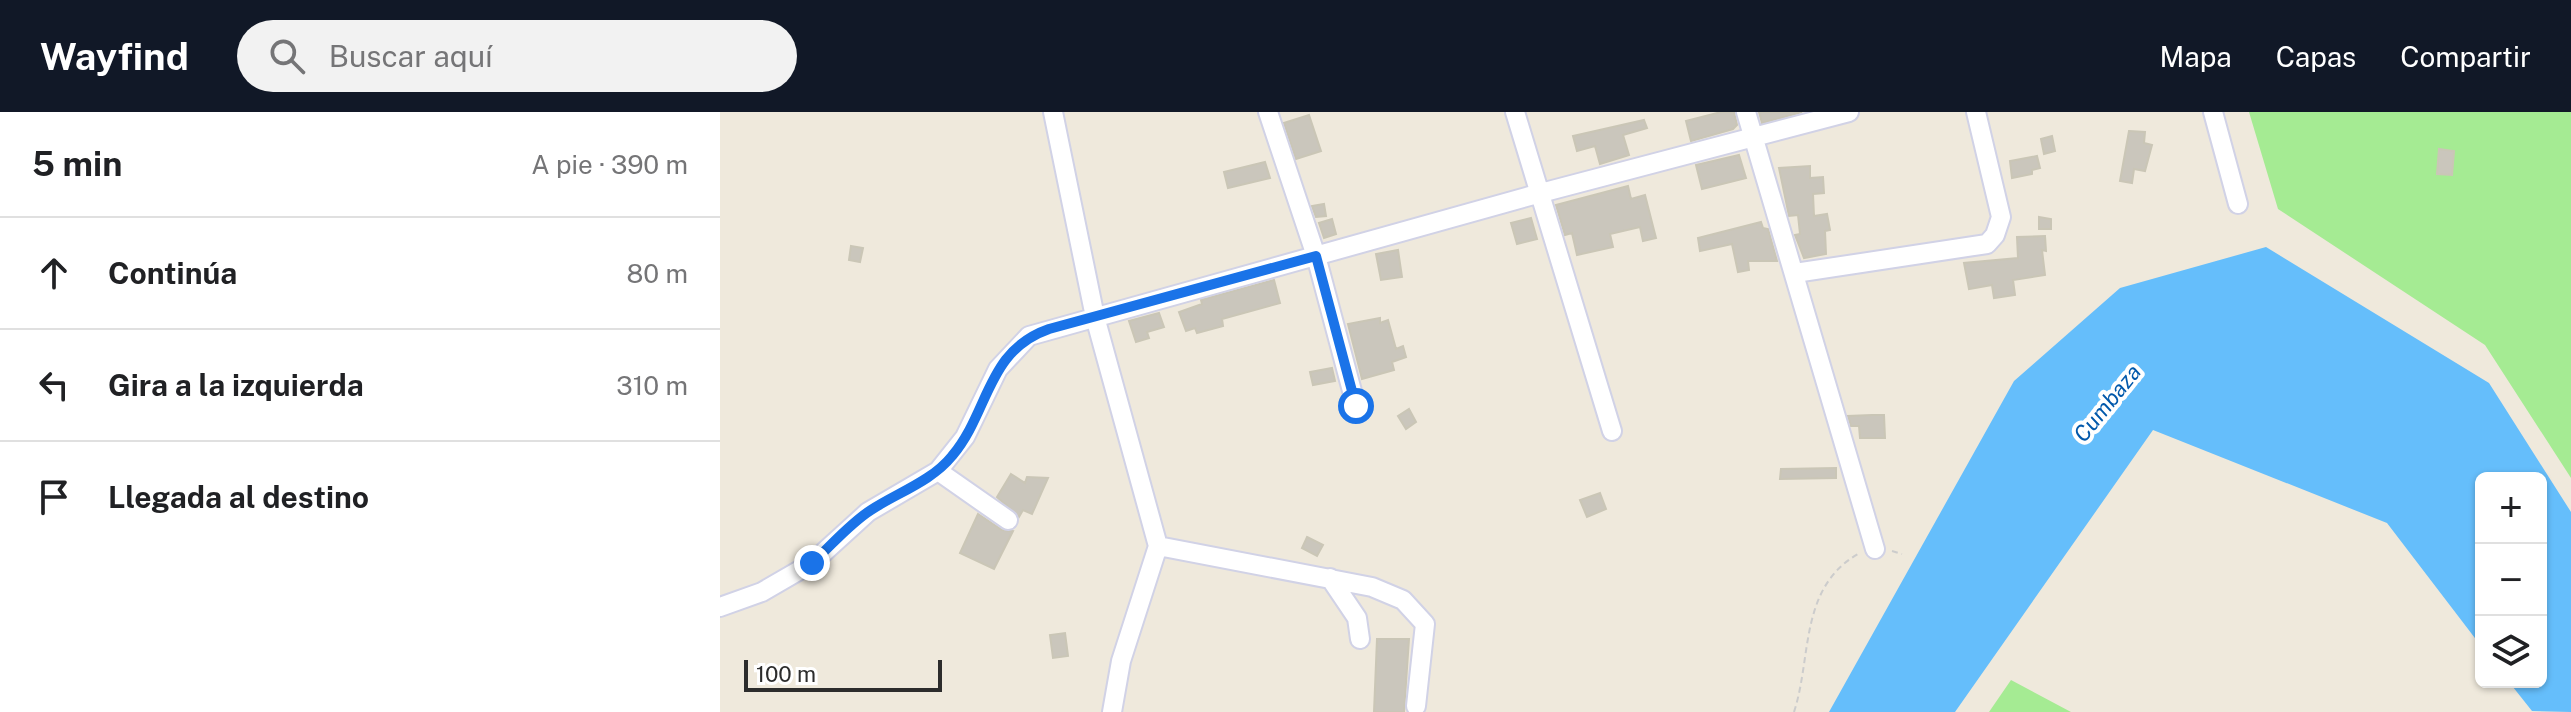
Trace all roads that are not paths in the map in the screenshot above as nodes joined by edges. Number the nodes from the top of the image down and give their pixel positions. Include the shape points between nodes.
1 (1053, 112) edge
2 (1268, 112) edge
3 (1515, 112) edge
4 (1746, 112) edge
5 (1849, 112) edge
6 (1976, 112) edge
7 (2213, 112) edge
8 (1753, 138) junction
9 (1537, 194) junction
10 (2238, 204) dead end
11 (1316, 256) junction
12 (1795, 273) junction
13 (1095, 317) junction
14 (1356, 406) dead end
15 (1612, 431) dead end
16 (938, 471) junction
17 (1008, 520) dead end
18 (1158, 546) junction
19 (1875, 549) road end
20 (1330, 578) junction
21 (720, 607) edge
22 (1360, 639) dead end
23 (1416, 706) dead end
24 (1112, 712) edge

1 - 13 street
2 - 11 street
3 - 9 street
4 - 8 street
5 - 8 street
6 - 12 street via 2001,217 1987,244
7 - 10 street
8 - 9 street
8 - 12 street
9 - 11 street
9 - 15 street
11 - 13 street
11 - 14 street
12 - 19 street
13 - 16 street via 1029,336 1017,346 998,369 953,455
13 - 18 street
16 - 17 street
16 - 21 street via 868,512 812,563 762,592
18 - 20 street
18 - 24 street via 1121,661
20 - 22 street via 1357,618
20 - 23 street via 1388,592 1425,624

